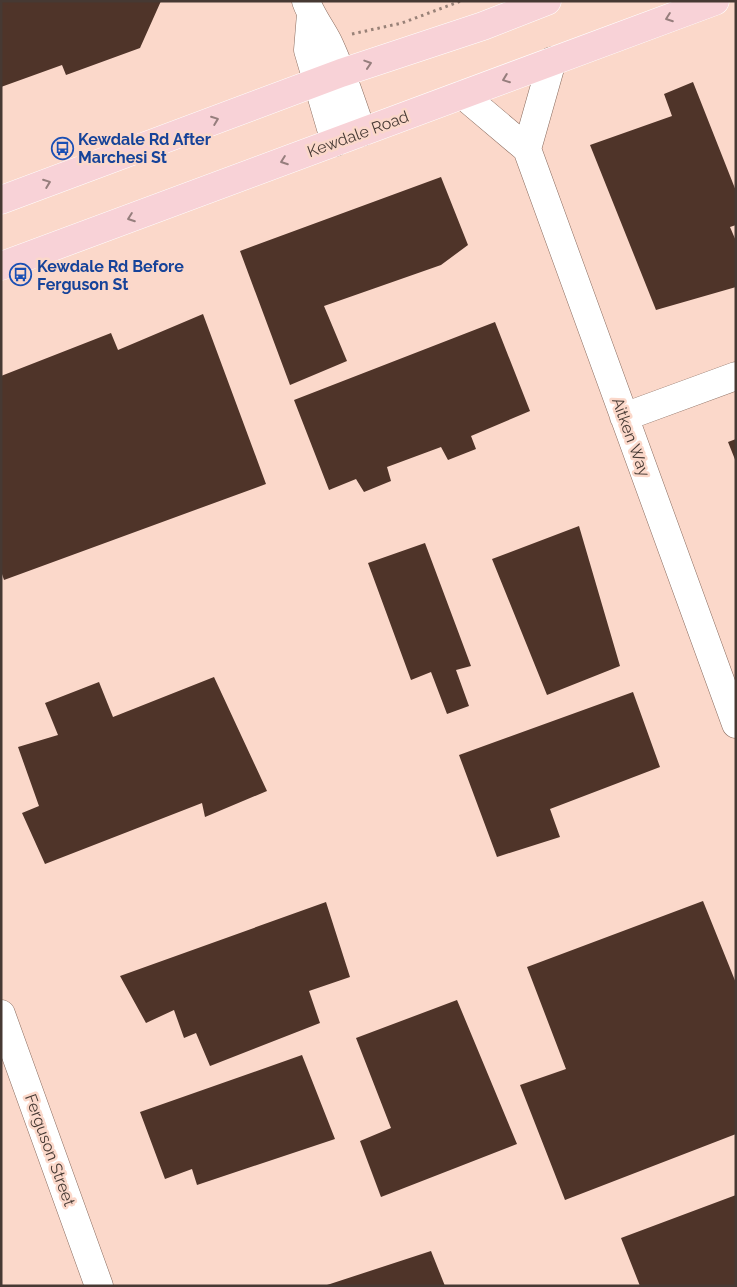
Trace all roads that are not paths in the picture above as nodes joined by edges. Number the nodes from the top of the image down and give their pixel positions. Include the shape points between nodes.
1 (547, 1) edge
2 (715, 1) edge
3 (308, 8) edge
4 (552, 61) junction
5 (329, 77) junction
6 (463, 95) junction
7 (362, 132) junction
8 (335, 142) junction
9 (528, 149) junction
10 (1, 200) edge
11 (1, 266) edge
12 (736, 376) edge
13 (624, 417) junction
14 (736, 724) edge
15 (1, 1014) edge
16 (99, 1286) edge

5 -> 1 main road via 483,26
2 -> 4 main road, Kewdale Road
3 - 5 street via 327,40
3 - 5 street via 308,50
4 -> 6 main road, Kewdale Road
4 - 9 street
5 - 7 street
5 - 8 street
10 -> 5 main road
6 - 7 main road, Kewdale Road
6 - 9 street
7 - 8 main road, Kewdale Road
8 -> 11 main road, Kewdale Road
9 - 13 street, Aitken Way
12 - 13 street
13 - 14 street, Aitken Way
15 - 16 street, Ferguson Street

